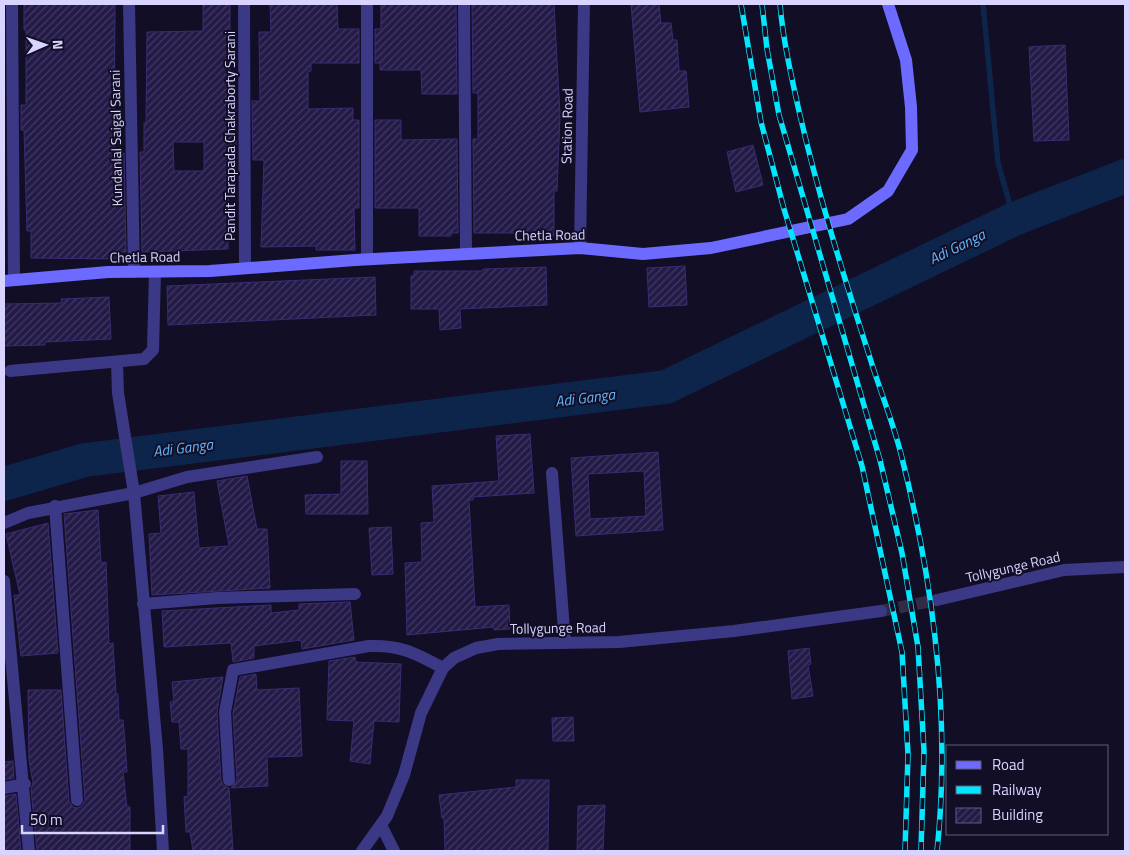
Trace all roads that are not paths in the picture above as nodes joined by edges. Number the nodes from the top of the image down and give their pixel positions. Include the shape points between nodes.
1 (12, 4) edge
2 (129, 4) edge
3 (244, 4) edge
4 (367, 4) edge
5 (464, 4) edge
6 (584, 4) edge
7 (888, 4) edge
8 (580, 248) junction
9 (466, 253) junction
10 (367, 259) junction
11 (245, 268) junction
12 (134, 272) junction
13 (155, 272) junction
14 (9, 280) edge
15 (117, 362) junction
16 (10, 371) dead end
17 (317, 457) dead end
18 (552, 473) dead end
19 (133, 489) junction
20 (55, 506) junction
21 (4, 523) edge
22 (1125, 567) edge
23 (4, 582) edge
24 (355, 594) dead end
25 (937, 600) tunnel mouth
26 (143, 604) junction
27 (881, 611) tunnel mouth
28 (565, 643) junction
29 (443, 668) junction
30 (16, 696) junction
31 (4, 700) edge
32 (229, 780) dead end
33 (25, 784) junction
34 (4, 788) edge
35 (77, 800) dead end
36 (381, 825) junction
37 (29, 851) edge
38 (163, 851) edge
39 (362, 851) edge
40 (394, 851) edge

1 - 14 street
2 - 12 street, Kundanlal Saigal Sarani
3 - 11 street, Pandit Tarapada Chakraborty Sarani
4 - 10 street
5 - 9 street
6 - 8 street, Station Road
7 - 8 main road, Chetla Road via 906,60 912,150 888,191 848,219 711,248 643,254
8 - 9 main road, Chetla Road
9 - 10 main road, Chetla Road
10 - 11 main road, Chetla Road
11 - 13 main road, Chetla Road
12 - 13 main road, Chetla Road
12 - 14 main road, Chetla Road
13 - 15 street via 153,350 144,359
15 - 16 street
15 - 19 street via 118,393
17 - 19 street
18 - 28 street
19 - 20 street
19 - 26 street
20 - 21 street
20 - 35 street
22 - 25 street, Tollygunge Road via 1064,570
23 - 30 street
24 - 26 street via 217,598
26 - 38 street
27 - 28 street, Tollygunge Road via 734,631 620,642
28 - 29 street, Tollygunge Road via 498,644 476,648 454,658
29 - 32 street via 410,650 391,645 233,670 225,712
29 - 36 street, Tollygunge Road via 421,714 404,775 388,816
30 - 31 street
30 - 33 street
33 - 34 street
33 - 37 street
36 - 39 street, Tollygunge Road
36 - 40 street

